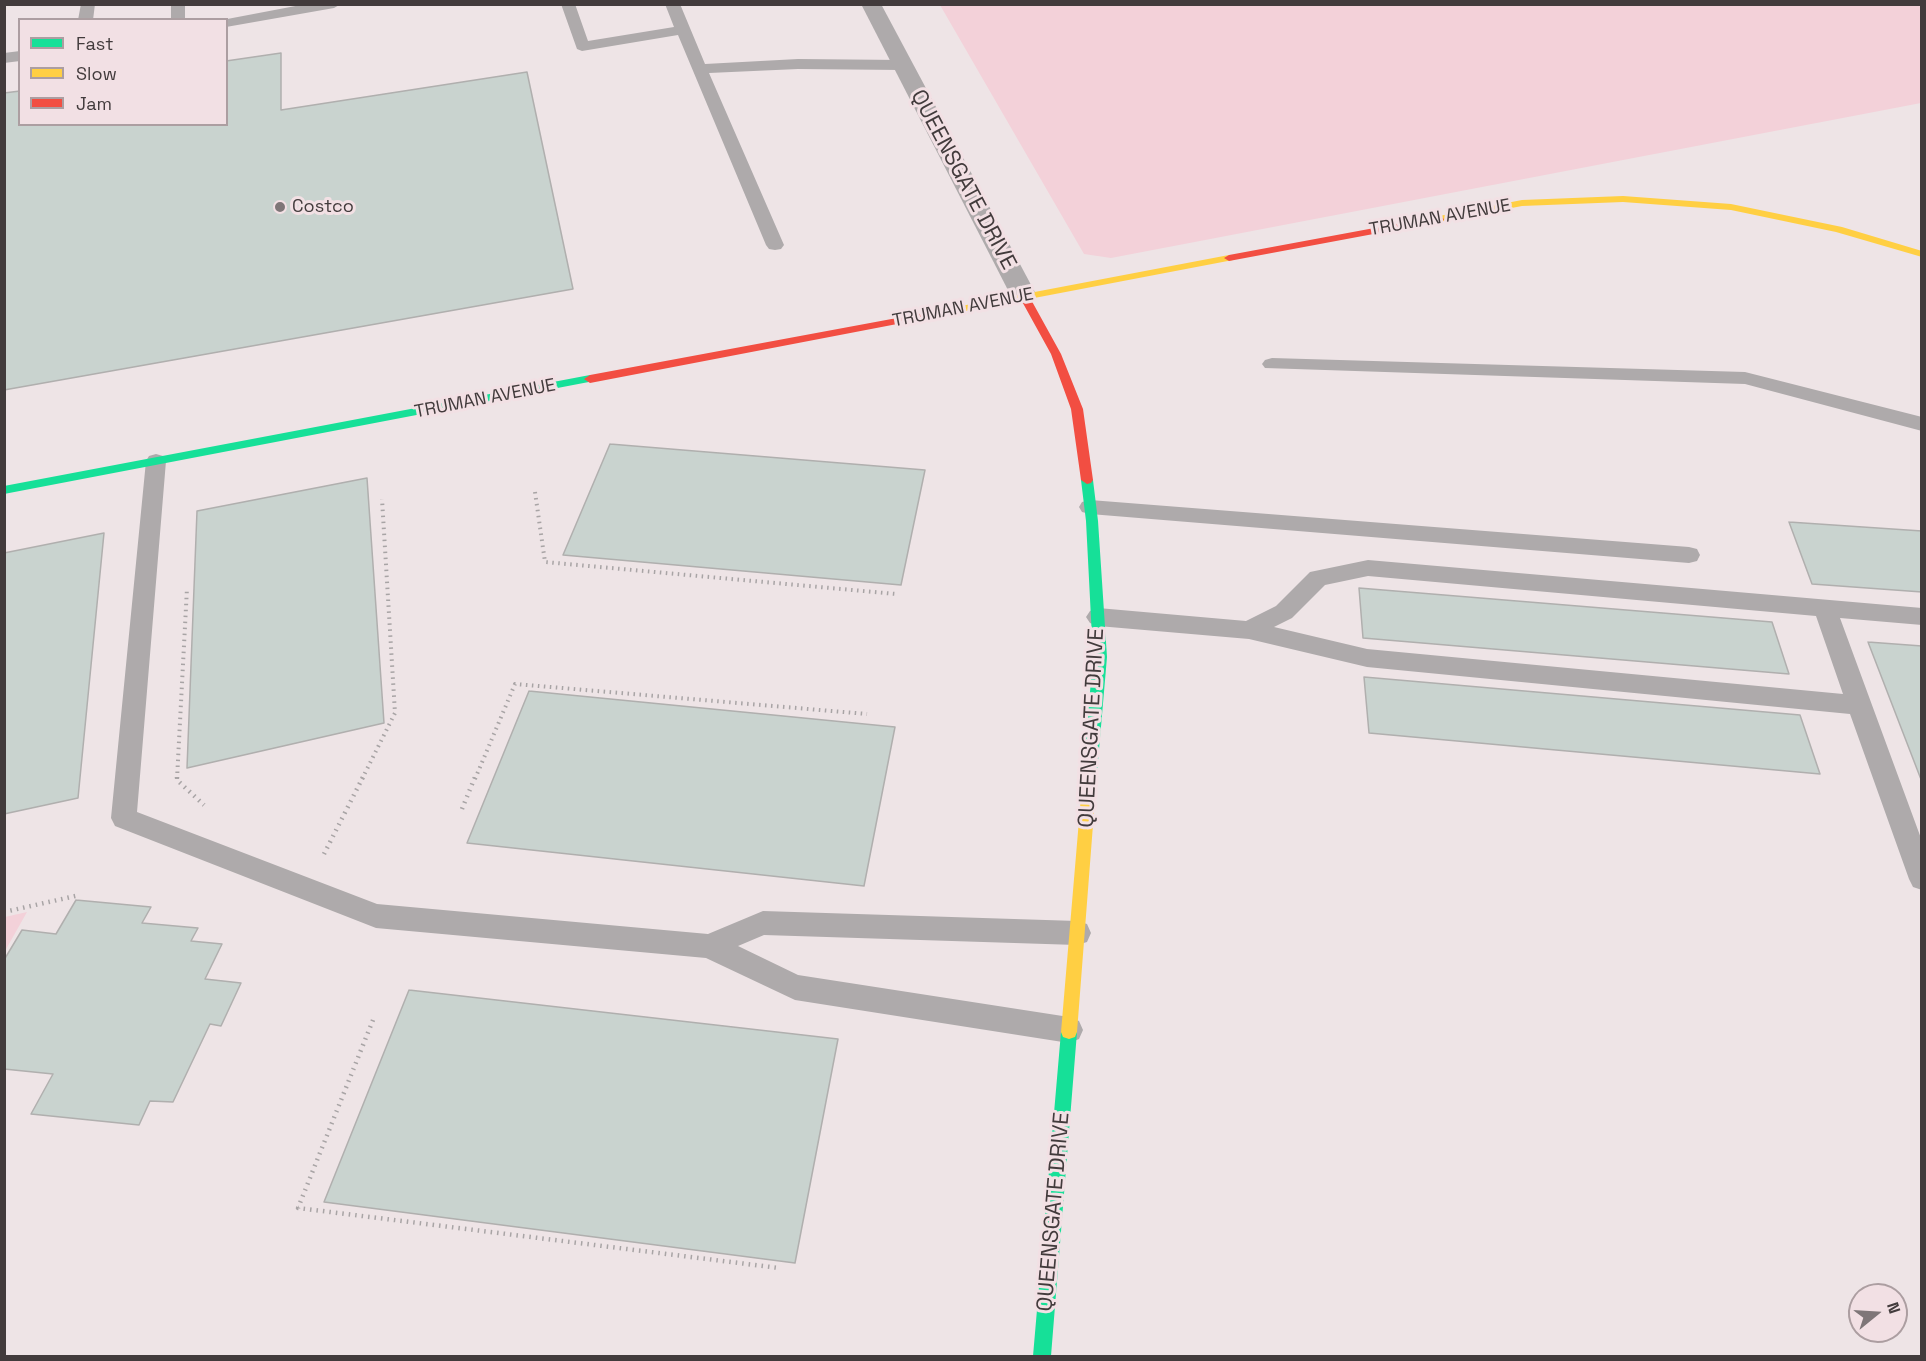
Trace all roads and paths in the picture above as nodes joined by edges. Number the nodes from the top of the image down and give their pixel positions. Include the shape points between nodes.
1 (334, 4) edge
2 (568, 4) edge
3 (672, 4) edge
4 (871, 4) edge
5 (298, 7) edge
6 (228, 22) edge
7 (683, 30) junction
8 (902, 65) junction
9 (700, 69) junction
10 (775, 245) dead end
11 (1922, 254) edge
12 (1024, 296) junction
13 (1272, 364) dead end
14 (1922, 424) edge
15 (156, 461) junction
16 (4, 490) edge
17 (535, 492) dead end
18 (382, 500) dead end
19 (1090, 507) junction
20 (1689, 555) dead end
21 (187, 582) dead end
22 (896, 594) dead end
23 (1825, 609) junction
24 (1098, 617) junction
25 (1922, 617) edge
26 (1249, 630) junction
27 (1859, 705) junction
28 (867, 714) dead end
29 (208, 809) dead end
30 (462, 809) dead end
31 (321, 859) dead end
32 (1922, 879) edge
33 (80, 895) dead end
34 (4, 912) edge
35 (1077, 933) junction
36 (709, 946) junction
37 (373, 1020) dead end
38 (1069, 1030) junction
39 (779, 1268) dead end
40 (1042, 1356) edge

1 - 5 lane
2 - 7 lane via 582,46
3 - 7 lane
4 - 8 street, QUEENSGATE DRIVE
5 - 6 lane
7 - 9 lane
8 - 9 lane via 798,64
8 - 12 street, QUEENSGATE DRIVE
9 - 10 lane
11 - 12 street, TRUMAN AVENUE via 1838,229 1731,207 1656,199 1590,198 1490,208
12 - 15 street, TRUMAN AVENUE
12 - 19 street, QUEENSGATE DRIVE via 1056,354 1077,410
13 - 14 lane via 1745,378
15 - 16 street, TRUMAN AVENUE
15 - 36 lane via 124,818 376,916
17 - 22 path via 545,562
18 - 31 path via 395,713
19 - 20 lane
19 - 24 street, QUEENSGATE DRIVE
21 - 29 path via 177,780
23 - 25 lane
23 - 26 lane via 1368,568 1318,578 1284,612
23 - 27 lane
24 - 26 lane
24 - 35 street, QUEENSGATE DRIVE via 1100,657
26 - 27 lane via 1367,658
27 - 32 lane
28 - 30 path via 515,684
33 - 34 path
35 - 36 lane via 764,923
35 - 38 street, QUEENSGATE DRIVE
36 - 38 lane via 795,987
37 - 39 path via 298,1208
38 - 40 street, QUEENSGATE DRIVE

